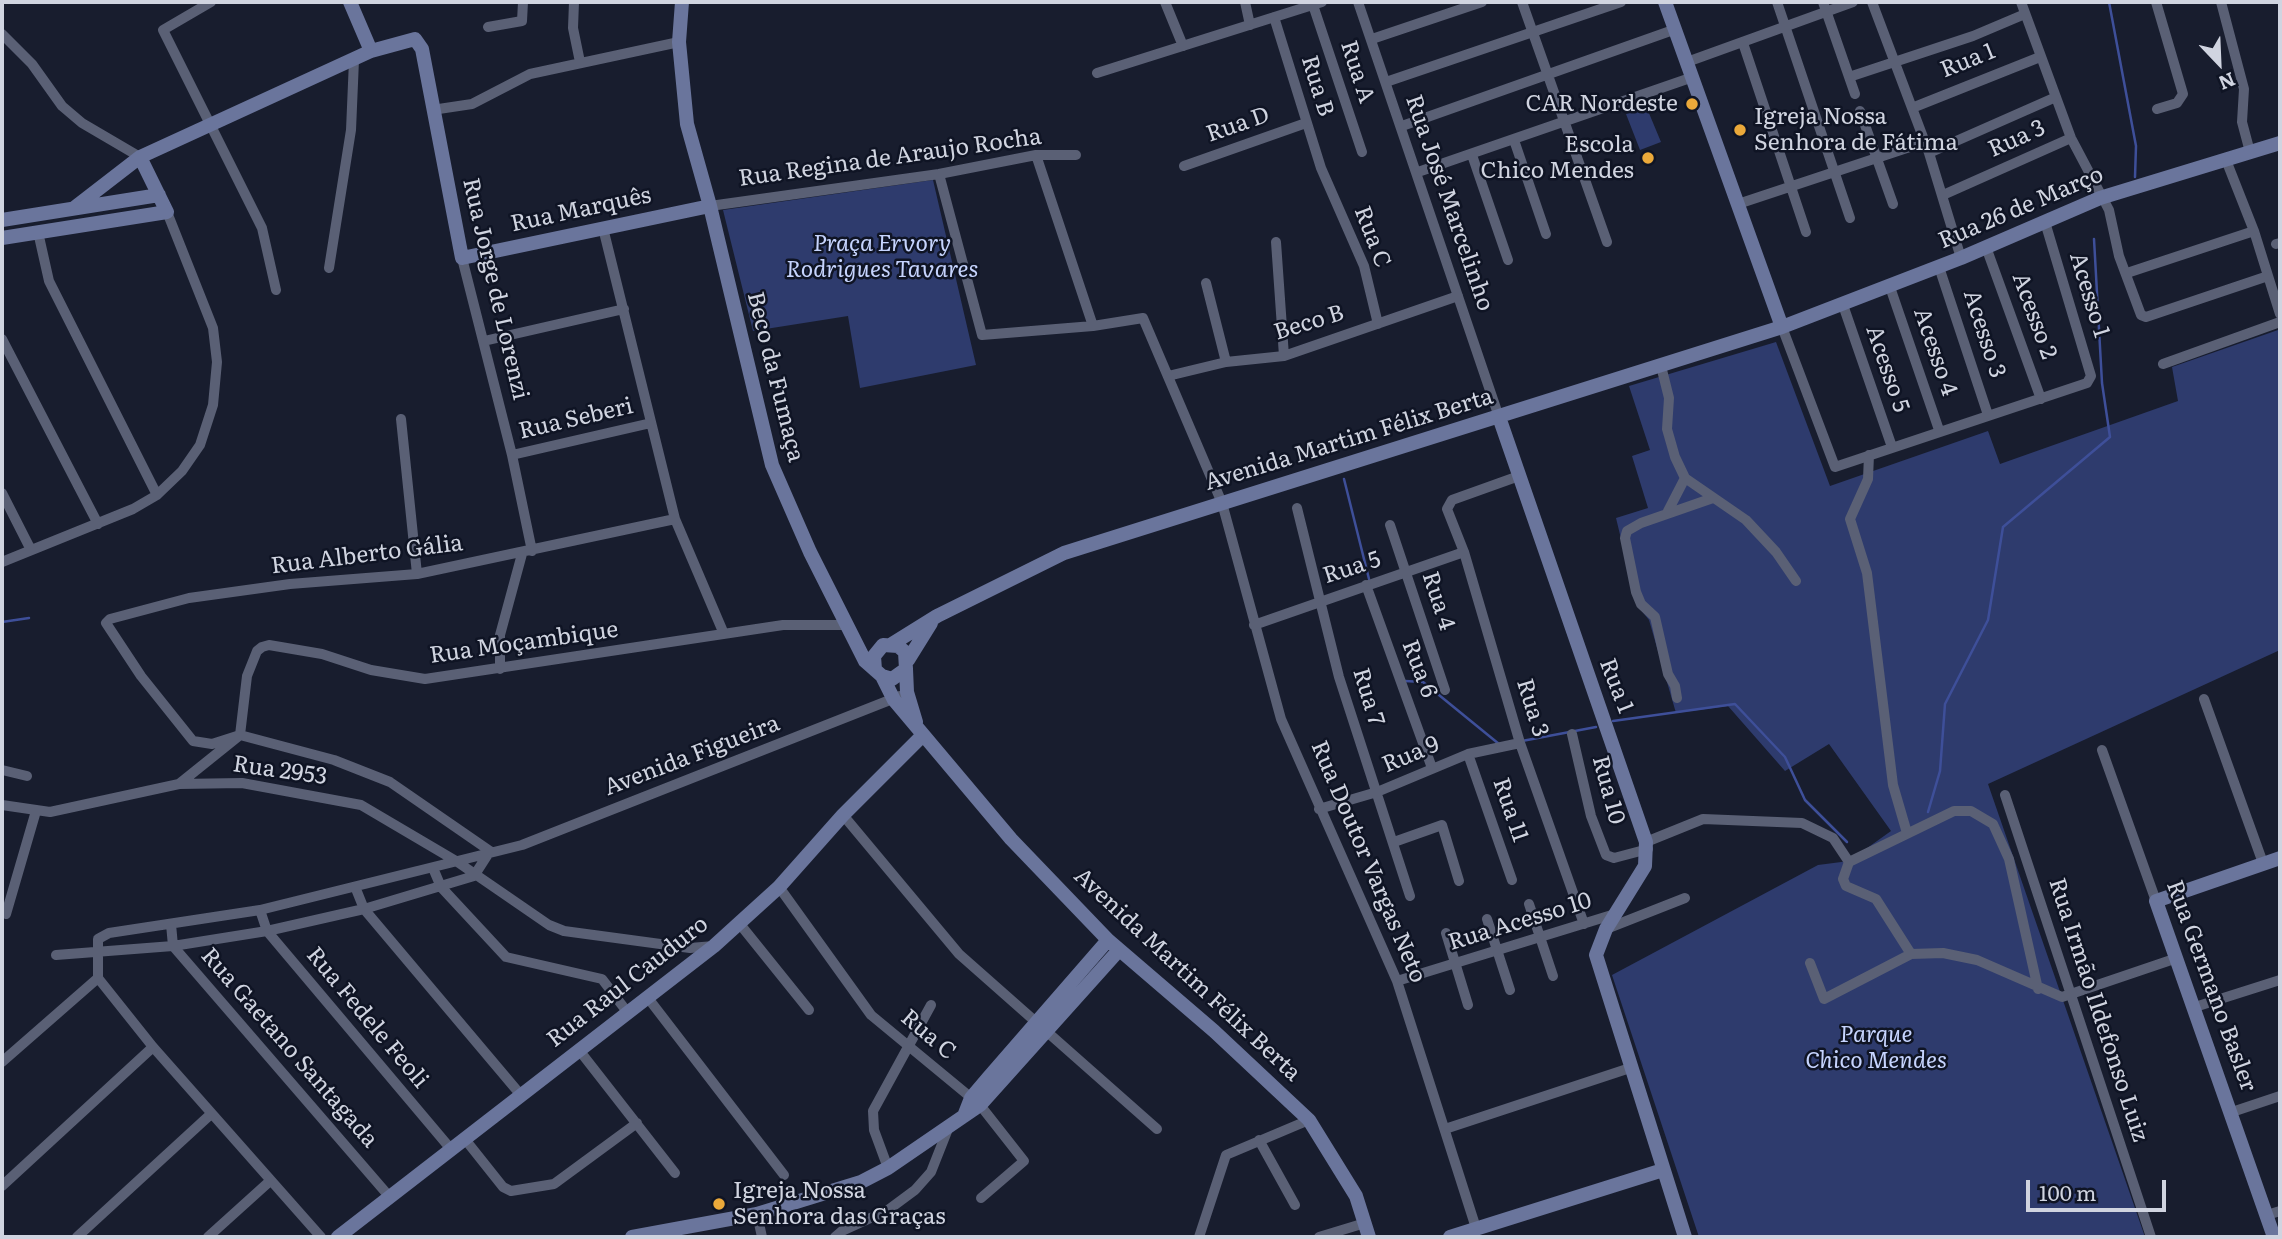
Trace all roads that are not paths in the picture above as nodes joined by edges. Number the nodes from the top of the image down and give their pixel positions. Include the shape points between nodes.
1 (211, 2) edge
2 (350, 2) edge
3 (523, 2) edge
4 (574, 2) edge
5 (682, 2) edge
6 (1165, 2) edge
7 (1245, 2) edge
8 (1358, 2) edge
9 (1482, 2) edge
10 (1522, 2) edge
11 (1621, 2) edge
12 (1665, 2) edge
13 (1777, 2) edge
14 (1823, 2) edge
15 (1853, 2) edge
16 (1872, 2) edge
17 (2021, 2) edge
18 (2155, 2) edge
19 (2221, 2) edge
20 (1317, 3) edge
21 (1827, 13) junction
22 (2025, 14) junction
23 (1274, 17) junction
24 (1250, 25) junction
25 (488, 27) dead end
26 (1786, 28) junction
27 (1676, 29) junction
28 (1532, 33) junction
29 (2, 34) edge
30 (1372, 39) junction
31 (679, 42) junction
32 (1743, 43) junction
33 (1183, 46) junction
34 (371, 51) junction
35 (2040, 57) junction
36 (354, 60) junction
37 (580, 62) junction
38 (1687, 62) junction
39 (1894, 62) junction
40 (1097, 73) dead end
41 (1547, 74) junction
42 (1693, 77) junction
43 (1849, 77) junction
44 (1386, 82) junction
45 (1855, 94) dead end
46 (2056, 97) junction
47 (1912, 108) junction
48 (2157, 109) dead end
49 (432, 110) junction
50 (1860, 111) dead end
51 (1306, 123) junction
52 (1563, 123) junction
53 (211, 126) junction
54 (1402, 126) junction
55 (2071, 138) junction
56 (1514, 140) junction
57 (2280, 143) edge
58 (1927, 147) junction
59 (1362, 152) dead end
60 (2250, 152) junction
61 (1035, 155) junction
62 (1076, 155) dead end
63 (1472, 155) junction
64 (140, 157) junction
65 (1877, 158) junction
66 (2225, 160) junction
67 (1184, 166) dead end
68 (1321, 168) joint
69 (1418, 172) junction
70 (1833, 172) junction
71 (939, 174) junction
72 (1790, 186) junction
73 (159, 195) junction
74 (1942, 195) junction
75 (2100, 198) junction
76 (1738, 204) junction
77 (1893, 204) dead end
78 (710, 206) junction
79 (74, 208) junction
80 (167, 212) junction
81 (1850, 218) dead end
82 (2, 220) edge
83 (2045, 222) junction
84 (603, 228) junction
85 (2254, 231) junction
86 (38, 232) junction
87 (1806, 232) dead end
88 (1546, 234) dead end
89 (2, 238) edge
90 (1276, 242) dead end
91 (1607, 242) dead end
92 (1986, 247) junction
93 (461, 258) junction
94 (1961, 258) junction
95 (1508, 260) dead end
96 (1939, 267) junction
97 (329, 268) dead end
98 (2127, 273) junction
99 (2268, 276) junction
100 (1206, 283) dead end
101 (1891, 286) junction
102 (276, 290) dead end
103 (1458, 296) junction
104 (1843, 305) junction
105 (624, 309) junction
106 (2280, 314) edge
107 (2280, 322) edge
108 (1378, 324) junction
109 (1093, 326) junction
110 (1782, 327) junction
111 (2, 339) edge
112 (484, 341) junction
113 (1284, 356) junction
114 (1226, 362) junction
115 (2163, 364) dead end
116 (1661, 366) junction
117 (1168, 376) junction
118 (2041, 399) junction
119 (1988, 415) junction
120 (1499, 417) junction
121 (401, 419) dead end
122 (651, 423) junction
123 (1939, 430) junction
124 (1892, 447) junction
125 (512, 455) junction
126 (1869, 455) junction
127 (1518, 476) junction
128 (1685, 478) junction
129 (2, 493) edge
130 (157, 495) junction
131 (1713, 498) junction
132 (1222, 503) junction
133 (1297, 508) dead end
134 (1668, 511) junction
135 (675, 519) junction
136 (98, 524) junction
137 (1390, 525) dead end
138 (31, 550) junction
139 (527, 552) junction
140 (1464, 552) junction
141 (2, 562) edge
142 (1407, 572) junction
143 (417, 574) junction
144 (1796, 581) dead end
145 (1366, 585) junction
146 (1322, 600) junction
147 (937, 616) junction
148 (1254, 625) junction
149 (847, 627) junction
150 (724, 634) junction
151 (886, 646) junction
152 (907, 665) junction
153 (500, 670) junction
154 (878, 673) junction
155 (1445, 690) dead end
156 (900, 696) junction
157 (1677, 698) dead end
158 (2204, 699) dead end
159 (921, 734) junction
160 (1572, 734) dead end
161 (240, 735) junction
162 (1520, 743) junction
163 (2102, 750) dead end
164 (1468, 754) junction
165 (1432, 768) junction
166 (2, 770) edge
167 (27, 776) dead end
168 (178, 784) junction
169 (1377, 792) junction
170 (2005, 795) dead end
171 (2, 805) edge
172 (1319, 809) junction
173 (36, 811) junction
174 (843, 815) junction
175 (1907, 833) junction
176 (1394, 842) junction
177 (1647, 846) junction
178 (489, 851) junction
179 (2280, 858) edge
180 (456, 861) junction
181 (1849, 862) junction
182 (2263, 863) junction
183 (433, 868) junction
184 (474, 876) junction
185 (1512, 880) dead end
186 (1459, 881) dead end
187 (441, 887) junction
188 (779, 887) junction
189 (356, 889) junction
190 (1410, 895) dead end
191 (1685, 898) dead end
192 (2156, 901) junction
193 (1529, 904) dead end
194 (364, 909) junction
195 (260, 910) junction
196 (6, 914) dead end
197 (1615, 914) junction
198 (1487, 919) dead end
199 (171, 923) junction
200 (739, 923) junction
201 (1584, 924) junction
202 (1606, 929) junction
203 (267, 931) junction
204 (1446, 933) dead end
205 (1540, 937) junction
206 (1108, 940) junction
207 (173, 946) junction
208 (1119, 950) junction
209 (1497, 951) junction
210 (695, 952) junction
211 (1911, 954) junction
212 (56, 955) dead end
213 (96, 955) junction
214 (2177, 958) junction
215 (1810, 963) dead end
216 (1455, 964) junction
217 (1553, 976) dead end
218 (99, 978) junction
219 (2280, 980) edge
220 (1396, 981) junction
221 (2038, 989) junction
222 (1510, 990) dead end
223 (2070, 994) junction
224 (648, 998) junction
225 (931, 1005) dead end
226 (1468, 1005) dead end
227 (2195, 1007) junction
228 (810, 1010) dead end
229 (628, 1013) junction
230 (1040, 1027) junction
231 (153, 1047) junction
232 (908, 1047) junction
233 (579, 1050) junction
234 (2, 1062) edge
235 (1630, 1068) junction
236 (520, 1094) junction
237 (2280, 1096) edge
238 (976, 1102) junction
239 (2232, 1112) junction
240 (211, 1114) junction
241 (1309, 1119) junction
242 (637, 1123) junction
243 (948, 1129) junction
244 (1157, 1129) dead end
245 (1445, 1129) junction
246 (464, 1138) junction
247 (1259, 1140) junction
248 (450, 1148) junction
249 (888, 1168) junction
250 (1663, 1170) junction
251 (675, 1173) dead end
252 (784, 1175) dead end
253 (270, 1181) junction
254 (2, 1186) edge
255 (388, 1195) junction
256 (981, 1198) dead end
257 (1295, 1205) dead end
258 (2273, 1213) edge
259 (757, 1214) junction
260 (1367, 1230) edge
261 (691, 1232) edge
262 (1478, 1233) edge
263 (77, 1237) edge
264 (208, 1237) edge
265 (321, 1237) edge
266 (338, 1237) edge
267 (632, 1237) edge
268 (762, 1237) edge
269 (835, 1237) edge
270 (1199, 1237) edge
271 (1319, 1237) edge
272 (1450, 1237) edge
273 (1685, 1237) edge
274 (2151, 1237) edge
275 (2273, 1237) edge

1 - 53 street via 163,30
2 - 34 street
3 - 25 street via 522,21
4 - 37 street via 573,28
5 - 31 street, Beco da Fumaça
6 - 33 street
7 - 24 street
8 - 30 street, Rua José Marcelinho
9 - 30 street
10 - 28 street
11 - 28 street
12 - 27 street
13 - 26 street
14 - 21 street
15 - 21 street
16 - 39 street
17 - 22 street
18 - 48 street via 2183,94 2177,103
19 - 60 street via 2244,89 2242,122
20 - 23 street
20 - 59 street, Rua A
21 - 26 street
21 - 43 street
22 - 35 street
22 - 39 street
23 - 24 street
23 - 51 street, Rua B
24 - 33 street
26 - 32 street
26 - 70 street
27 - 38 street
27 - 41 street
28 - 41 street
28 - 44 street
29 - 64 street via 32,64 62,106
30 - 44 street, Rua José Marcelinho
31 - 37 street
31 - 78 street, Beco da Fumaça via 687,124
32 - 38 street
32 - 72 street
33 - 40 street
34 - 36 street
34 - 49 street, Rua Jorge de Lorenzi via 415,39 422,49
35 - 46 street
35 - 47 street, Rua 1
36 - 53 street
36 - 97 street via 351,130
37 - 49 street via 530,74 472,103
38 - 42 street
39 - 43 street
39 - 47 street
41 - 52 street
41 - 54 street
42 - 52 street
42 - 76 street
43 - 45 street
44 - 54 street, Rua José Marcelinho
46 - 55 street
46 - 58 street
47 - 58 street
49 - 93 street, Rua Jorge de Lorenzi
50 - 65 street
51 - 67 street, Rua D
51 - 68 street, Rua B
52 - 56 street
52 - 91 street
53 - 64 street
53 - 102 street via 261,228
54 - 69 street, Rua José Marcelinho
55 - 74 street, Rua 3
55 - 75 street
56 - 63 street
56 - 88 street
57 - 60 street, Rua 26 de Março
58 - 65 street
58 - 74 street
60 - 66 street, Rua 26 de Março
61 - 62 street, Rua Regina de Araujo Rocha
61 - 71 street, Rua Regina de Araujo Rocha
61 - 109 street
63 - 69 street
63 - 95 street
64 - 73 street
64 - 79 street
65 - 70 street
65 - 77 street
66 - 75 street, Rua 26 de Março
66 - 85 street
68 - 108 street, Rua C via 1364,266
69 - 103 street, Rua José Marcelinho
70 - 72 street
70 - 81 street
71 - 78 street, Rua Regina de Araujo Rocha
71 - 109 street via 982,335
72 - 76 street
72 - 87 street
73 - 79 street
73 - 80 street
74 - 94 street
75 - 83 street, Rua 26 de Março
75 - 98 street via 2109,210
76 - 110 street
78 - 84 street, Rua Marquês
78 - 149 street, Beco da Fumaça via 772,465
79 - 82 street
80 - 86 street
80 - 130 street via 208,310 217,362 213,405 200,444 182,471
83 - 92 street, Rua 26 de Março
83 - 118 street, Acesso 1 via 2091,380
84 - 93 street, Rua Marquês
84 - 105 street
85 - 98 street
85 - 99 street
86 - 89 street
86 - 130 street via 49,281
90 - 113 street
92 - 94 street, Rua 26 de Março
92 - 118 street, Acesso 2
93 - 112 street, Rua Jorge de Lorenzi
94 - 96 street, Rua 26 de Março
96 - 101 street, Rua 26 de Março
96 - 119 street, Acesso 3
98 - 99 street via 2140,313 2146,317
99 - 106 street
100 - 114 street
101 - 104 street, Rua 26 de Março
101 - 123 street, Acesso 4
103 - 108 street, Beco B
103 - 120 street, Rua José Marcelinho
104 - 110 street, Rua 26 de Março
104 - 124 street, Acesso 5
105 - 112 street
105 - 122 street
107 - 115 street
108 - 113 street, Beco B
109 - 117 street, Rua Doutor Vargas Neto via 1143,318
110 - 116 street, Avenida Martim Félix Berta
110 - 126 street via 1835,467
111 - 136 street
112 - 125 street, Rua Jorge de Lorenzi
113 - 114 street, Beco B
114 - 117 street, Beco B
116 - 120 street, Avenida Martim Félix Berta
116 - 128 street via 1669,398 1667,429
117 - 132 street, Rua Doutor Vargas Neto
118 - 119 street
119 - 123 street
120 - 127 street, Rua 1
120 - 132 street, Avenida Martim Félix Berta
121 - 143 street
122 - 125 street, Rua Seberi
122 - 135 street
123 - 124 street
124 - 126 street
125 - 139 street, Rua Jorge de Lorenzi
126 - 175 street via 1868,479 1850,519 1867,573 1892,785
127 - 140 street, Rua 3 via 1449,503 1447,509
127 - 177 street, Rua 1
128 - 131 street
128 - 134 street
129 - 138 street
130 - 136 street
131 - 134 street
131 - 144 street via 1746,520
132 - 147 street, Avenida Martim Félix Berta via 1052,558
132 - 148 street, Rua Doutor Vargas Neto
133 - 146 street, Rua 7
134 - 157 street via 1632,528 1625,538 1636,592 1655,617
135 - 139 street, Rua Alberto Gália
135 - 150 street
136 - 138 street
137 - 142 street, Rua 4
138 - 141 street
139 - 143 street, Rua Alberto Gália
139 - 153 street, Rua Jorge de Lorenzi via 500,635
140 - 142 street, Rua 5
140 - 162 street, Rua 3
142 - 145 street, Rua 5
142 - 155 street, Rua 4
143 - 161 street, Rua Alberto Gália via 298,583 189,598 106,623 193,741 212,744
145 - 146 street, Rua 5
145 - 165 street, Rua 6
146 - 148 street, Rua 5
146 - 169 street, Rua 7 via 1339,677
147 - 151 street, Avenida Martim Félix Berta
147 - 152 street, Avenida Martim Félix Berta via 920,637
148 - 172 street, Rua Doutor Vargas Neto via 1281,719
149 - 150 street, Rua Moçambique via 783,625
149 - 151 street
149 - 154 street, Beco da Fumaça via 865,661
150 - 153 street, Rua Moçambique
151 - 152 street via 902,649
151 - 154 street via 873,661
152 - 154 street via 896,677
152 - 156 street, Avenida Martim Félix Berta
153 - 161 street, Rua Moçambique via 425,679 269,645 257,651 247,676
154 - 156 street, Avenida Martim Félix Berta
156 - 159 street, Avenida Martim Félix Berta
156 - 178 street, Avenida Figueira via 522,845
158 - 182 street
159 - 174 street, Rua Raul Cauduro
159 - 206 street, Avenida Martim Félix Berta via 1011,839
160 - 177 street, Rua 10 via 1591,816 1606,855 1614,858
161 - 168 street
161 - 178 street via 334,760 390,782
162 - 164 street, Rua 9
162 - 201 street, Rua 3
163 - 192 street, Rua Germano Basler
164 - 165 street, Rua 9
164 - 185 street, Rua 11
165 - 169 street, Rua 9
166 - 167 street
168 - 173 street, Rua 2953 via 50,812
168 - 180 street, Rua 2953 via 242,783 361,805
169 - 172 street, Rua 9
169 - 176 street, Rua 7
170 - 223 street, Rua Irmão Ildefonso Luiz
171 - 173 street, Rua 2953
172 - 220 street, Rua Doutor Vargas Neto
173 - 196 street
174 - 188 street, Rua Raul Cauduro
174 - 230 street via 959,954
175 - 181 street
175 - 221 street via 1954,811 1971,811 1993,824 2009,859
176 - 186 street via 1442,825
176 - 190 street, Rua 7
177 - 181 street via 1703,819 1801,823 1833,838
177 - 197 street via 1645,866
178 - 180 street, Avenida Figueira
178 - 184 street
179 - 182 street
180 - 183 street, Avenida Figueira
180 - 184 street, Rua 2953
181 - 211 street via 1843,879 1846,886 1876,899
182 - 192 street
183 - 187 street
183 - 189 street, Avenida Figueira
184 - 187 street
184 - 210 street, Rua 2953 via 536,918 564,931
187 - 194 street
187 - 229 street via 506,957 602,979
188 - 200 street, Rua Raul Cauduro
188 - 232 street, Rua C via 872,1015
189 - 194 street
189 - 195 street, Avenida Figueira
191 - 202 street
192 - 214 street, Rua Germano Basler
193 - 205 street
194 - 203 street
194 - 236 street
195 - 199 street, Avenida Figueira
195 - 203 street, Rua Fedele Feoli
197 - 201 street, Rua Acesso 10
197 - 202 street
198 - 209 street
199 - 207 street, Rua Gaetano Santagada
199 - 213 street, Avenida Figueira via 104,935
200 - 210 street, Rua Raul Cauduro via 714,946
200 - 228 street
201 - 205 street, Rua Acesso 10
202 - 235 street via 1598,945 1598,964
203 - 207 street
203 - 248 street, Rua Fedele Feoli
204 - 216 street
205 - 209 street, Rua Acesso 10
205 - 217 street
206 - 208 street, Avenida Martim Félix Berta
206 - 230 street
207 - 213 street
207 - 255 street, Rua Gaetano Santagada
208 - 230 street
208 - 241 street, Avenida Martim Félix Berta
209 - 216 street, Rua Acesso 10
209 - 222 street
210 - 224 street, Rua Raul Cauduro
211 - 215 street via 1824,999
211 - 221 street via 1944,953 1977,960
212 - 213 street
213 - 218 street
214 - 223 street
214 - 227 street, Rua Germano Basler
216 - 220 street, Rua Acesso 10
216 - 226 street
218 - 231 street
218 - 234 street
219 - 227 street
220 - 245 street, Rua Doutor Vargas Neto
221 - 223 street via 2062,997
223 - 274 street, Rua Irmão Ildefonso Luiz
224 - 229 street, Rua Raul Cauduro
224 - 252 street
225 - 232 street
227 - 239 street, Rua Germano Basler
229 - 233 street, Rua Raul Cauduro
230 - 238 street
230 - 244 street
231 - 240 street
231 - 254 street
232 - 238 street, Rua C
232 - 249 street via 873,1111 874,1130
233 - 236 street, Rua Raul Cauduro
233 - 242 street
235 - 245 street
235 - 250 street
236 - 246 street, Rua Raul Cauduro
237 - 239 street
238 - 243 street
238 - 256 street, Rua C via 1024,1161
239 - 258 street, Rua Germano Basler
240 - 253 street
240 - 263 street
241 - 247 street
241 - 260 street, Avenida Martim Félix Berta via 1356,1196
242 - 246 street via 554,1184 511,1191
242 - 251 street
243 - 249 street
243 - 269 street via 932,1172 915,1190 888,1210
245 - 262 street, Rua Doutor Vargas Neto
246 - 248 street, Rua Raul Cauduro
247 - 257 street
247 - 270 street via 1226,1155
248 - 255 street, Rua Raul Cauduro
249 - 259 street via 861,1182
250 - 262 street
250 - 273 street
253 - 264 street
253 - 265 street
255 - 266 street, Rua Raul Cauduro
258 - 275 street, Rua Germano Basler
259 - 261 street
259 - 268 street
260 - 271 street
261 - 267 street
262 - 272 street

